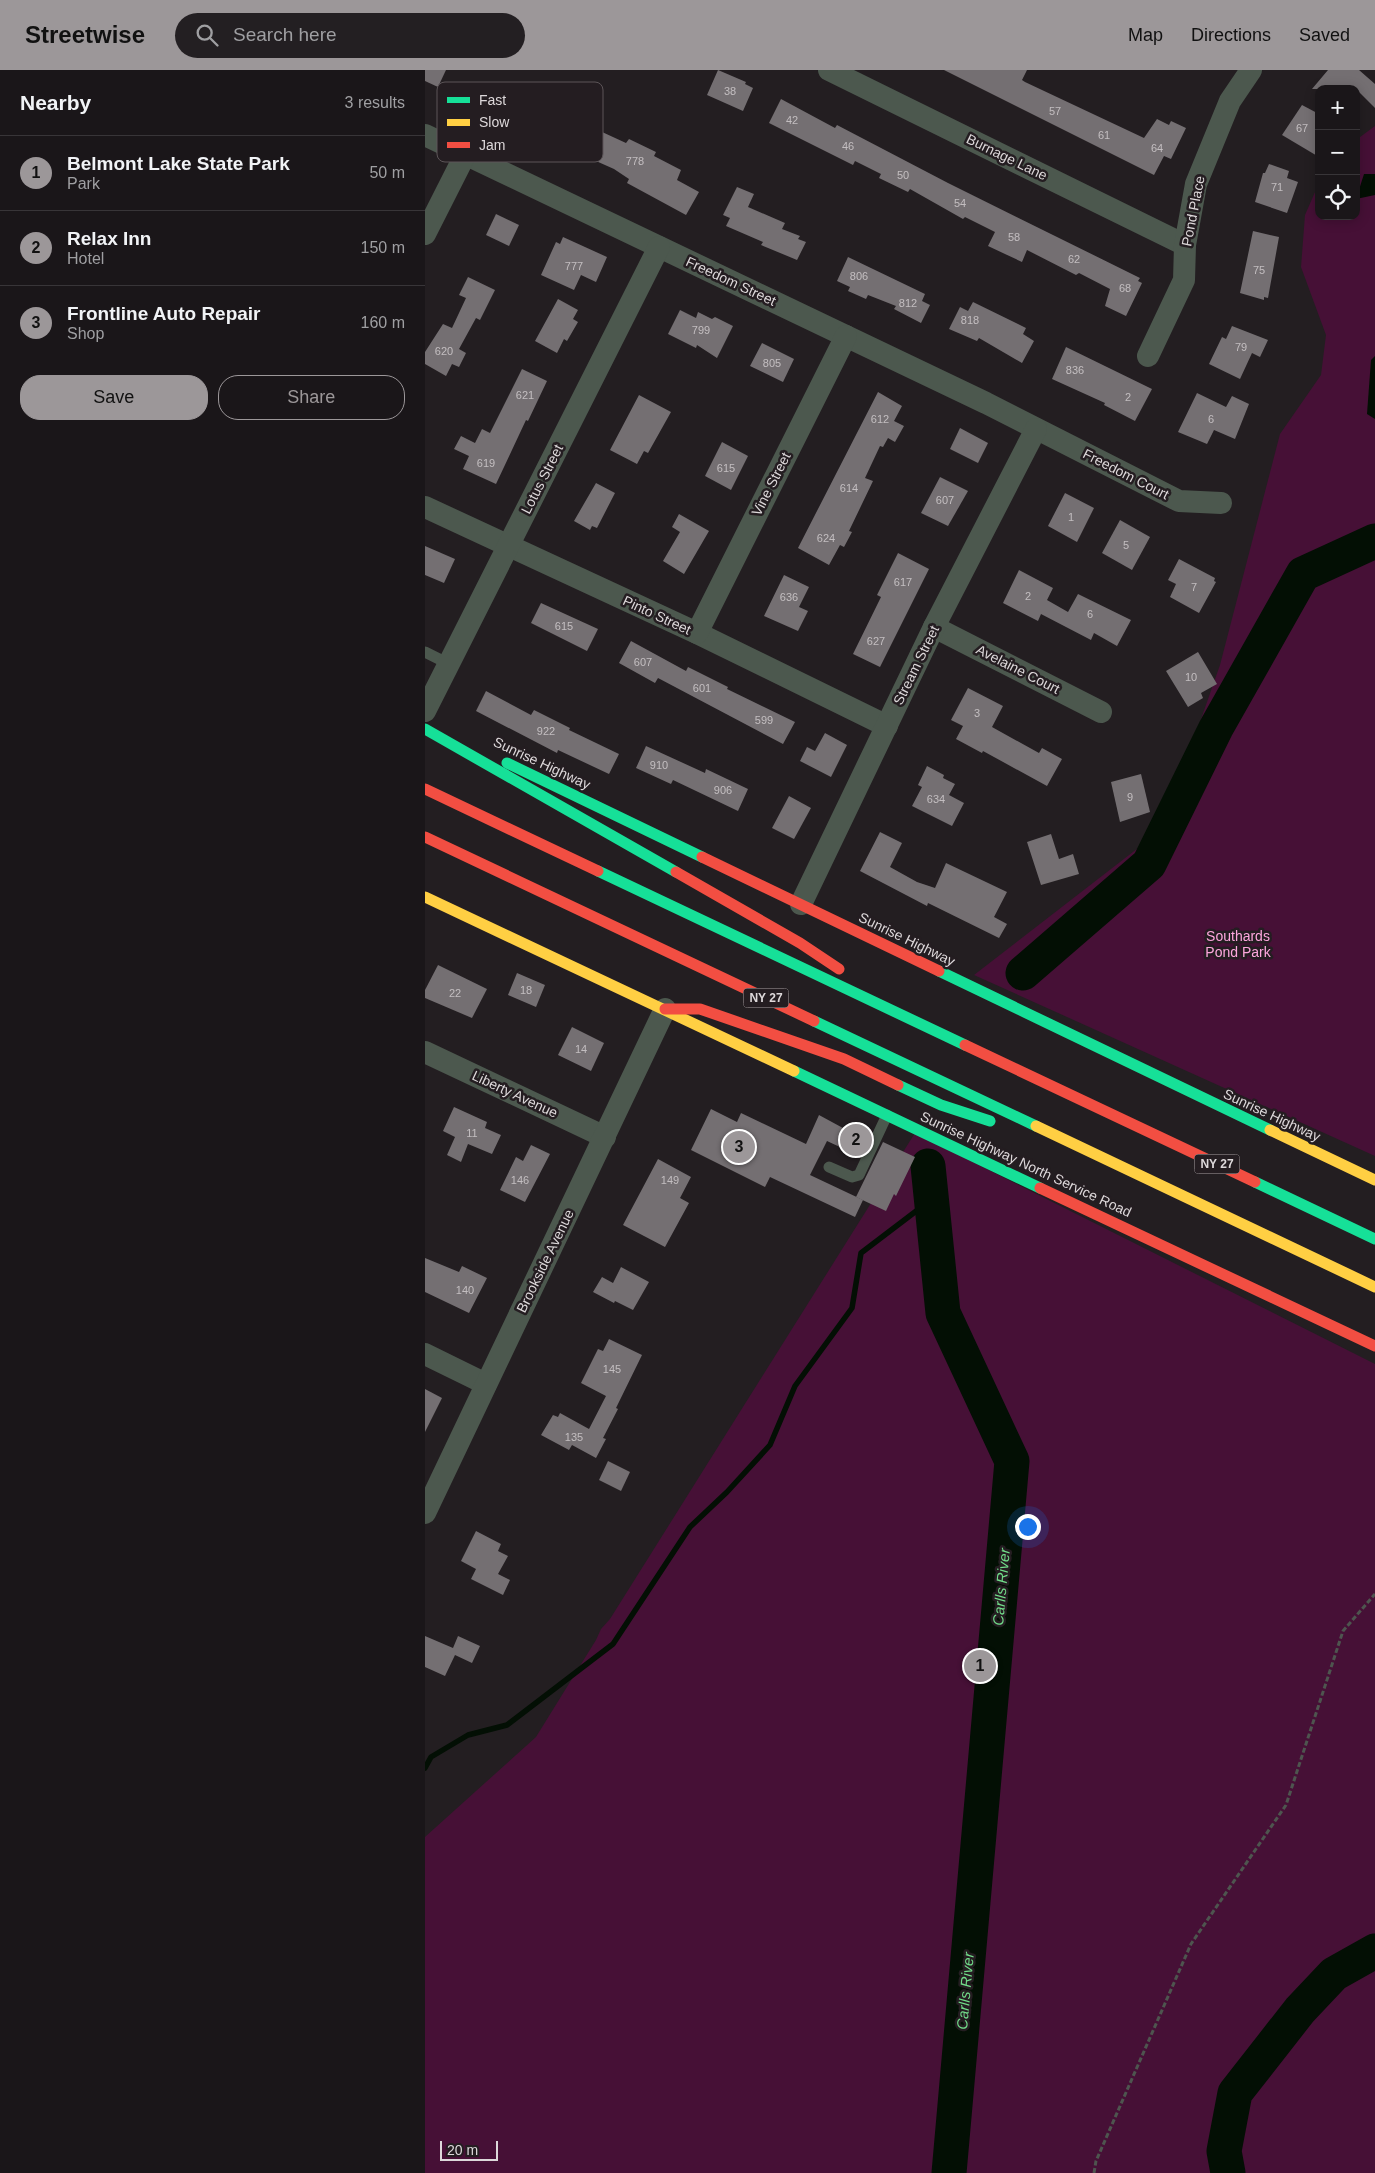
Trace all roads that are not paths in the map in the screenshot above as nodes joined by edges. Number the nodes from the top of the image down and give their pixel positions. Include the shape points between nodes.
1 (829, 70) edge
2 (1251, 70) edge
3 (425, 135) edge
4 (437, 141) edge
5 (462, 162) edge
6 (483, 162) edge
7 (425, 234) edge
8 (1185, 245) junction
9 (659, 247) junction
10 (846, 336) junction
11 (1148, 356) dead end
12 (1036, 429) junction
13 (1221, 503) dead end
14 (425, 507) edge
15 (509, 546) junction
16 (934, 627) junction
17 (697, 633) junction
18 (425, 652) edge
19 (449, 664) junction
20 (425, 711) edge
21 (1101, 712) dead end
22 (887, 726) junction
23 (425, 729) edge
24 (425, 789) edge
25 (425, 837) edge
26 (425, 897) edge
27 (801, 904) junction
28 (665, 1009) junction
29 (924, 1025) junction
30 (425, 1052) edge
31 (887, 1115) junction
32 (605, 1137) junction
33 (1107, 1160) junction
34 (829, 1167) dead end
35 (1375, 1180) edge
36 (1375, 1239) edge
37 (1375, 1287) edge
38 (1375, 1346) edge
39 (425, 1354) edge
40 (486, 1384) junction
41 (425, 1513) edge

1 - 8 street, Burnage Lane
2 - 8 street, Pond Place via 1230,101 1208,150 1196,184
3 - 4 street, Freedom Street
5 - 7 street
6 - 9 street, Freedom Street
8 - 11 street, Pond Place via 1184,280
9 - 10 street, Freedom Street
9 - 15 street, Lotus Street
10 - 12 street, Freedom Street
10 - 17 street, Vine Street
12 - 13 street, Freedom Court via 1179,501
12 - 16 street, Stream Street
14 - 15 street, Pinto Street
15 - 17 street, Pinto Street
15 - 19 street, Lotus Street
16 - 21 street, Avelaine Court
16 - 22 street, Stream Street
17 - 22 street, Pinto Street
18 - 19 lane
19 - 20 street, Lotus Street
22 - 27 street, Stream Street
23 - 27 main road, Sunrise Highway via 475,748
23 - 29 main road via 800,944
24 - 29 main road, NY 27
25 - 33 main road, NY 27
26 - 28 main road
27 - 35 main road, Sunrise Highway
28 - 31 main road, Sunrise Highway North Service Road
28 - 32 street, Brookside Avenue
28 - 33 main road via 700,1009 796,1041 844,1059 941,1104
29 - 36 main road, NY 27
30 - 32 street, Liberty Avenue
31 - 34 lane via 859,1175 852,1177
31 - 38 main road, Sunrise Highway North Service Road
32 - 40 street, Brookside Avenue
33 - 37 main road, NY 27
39 - 40 street
40 - 41 street, Brookside Avenue

